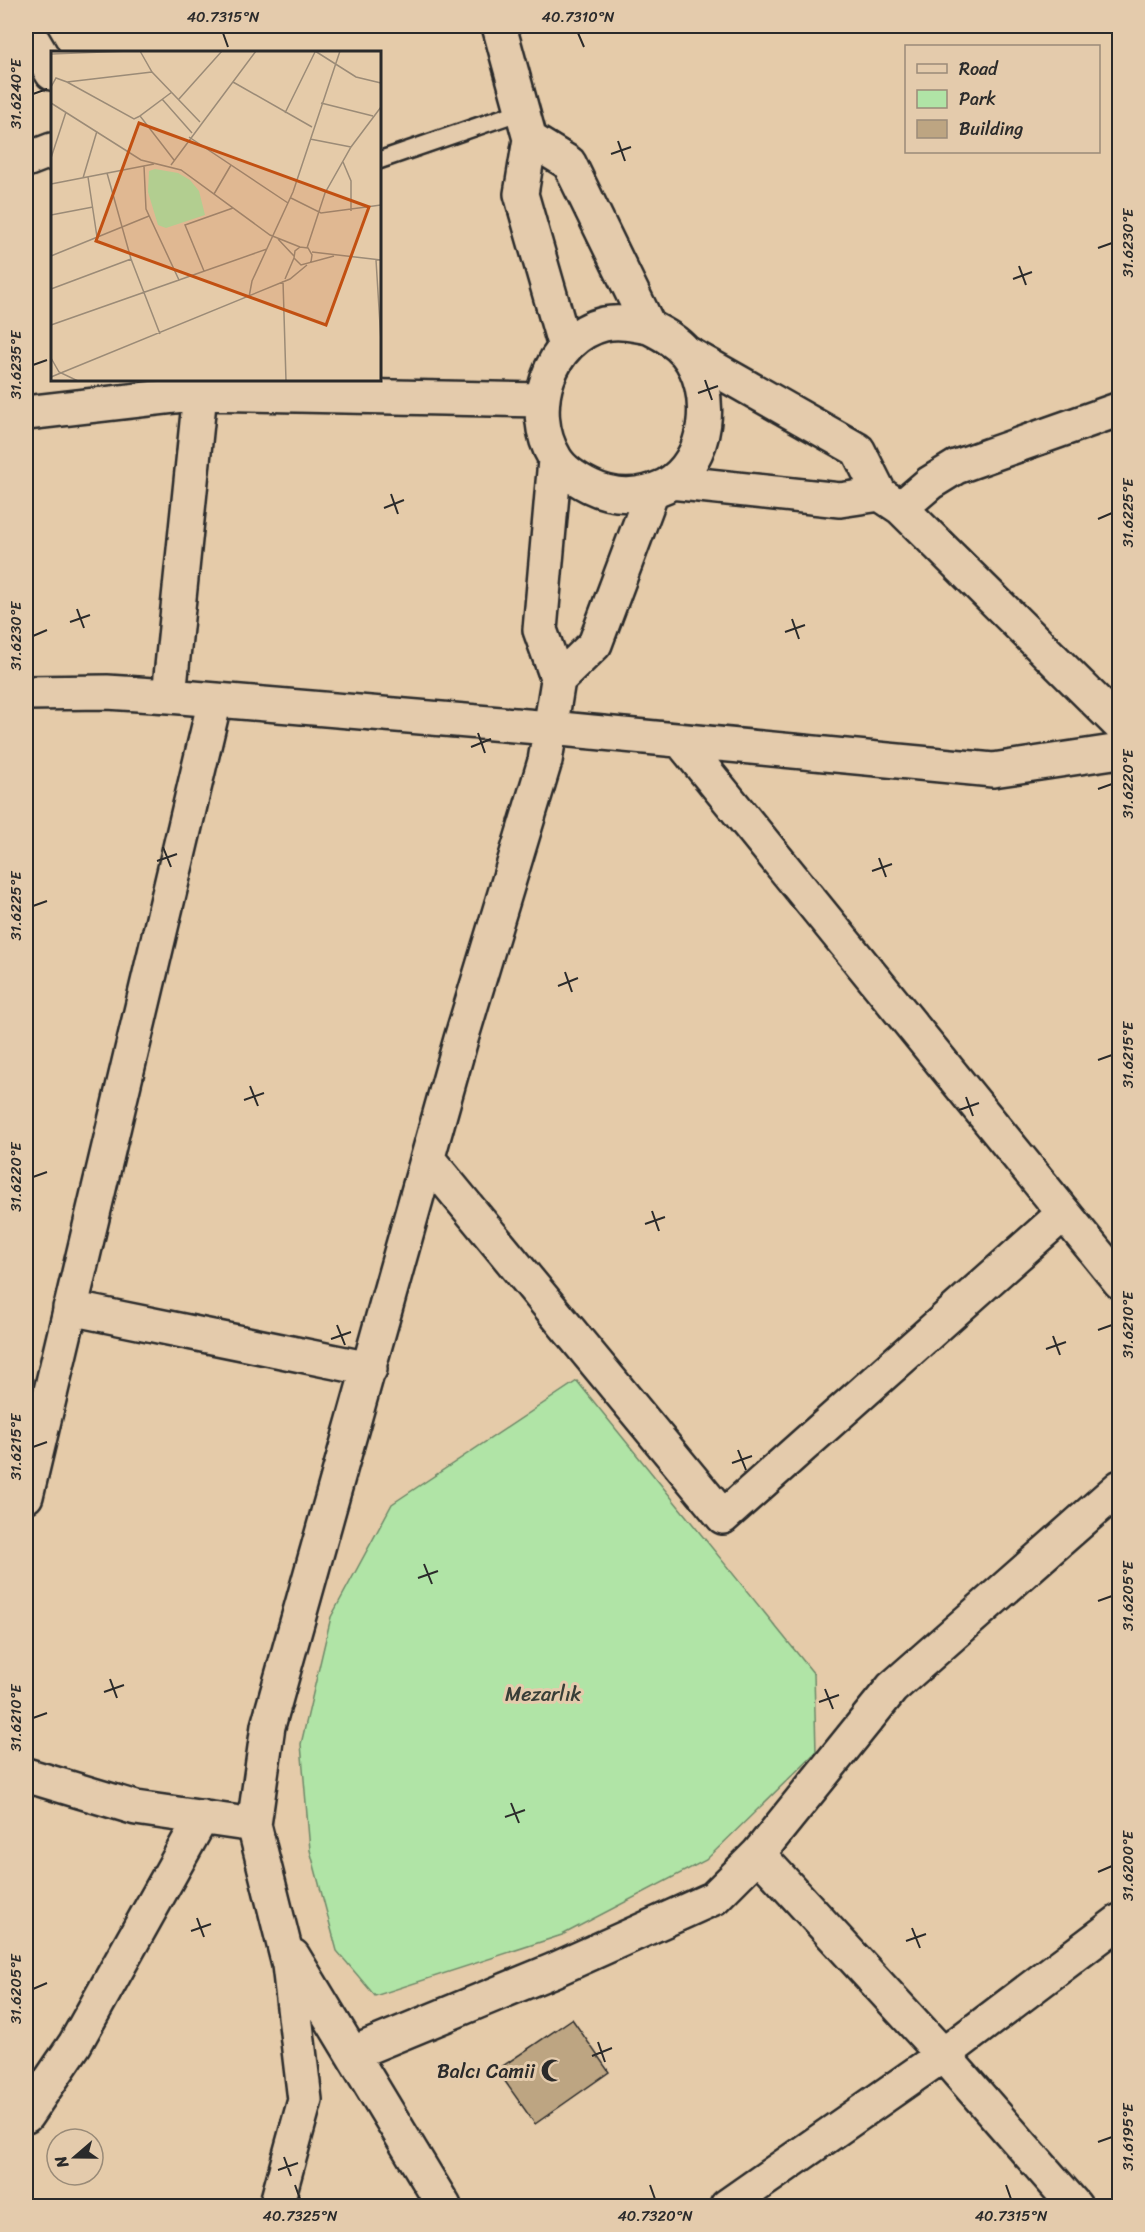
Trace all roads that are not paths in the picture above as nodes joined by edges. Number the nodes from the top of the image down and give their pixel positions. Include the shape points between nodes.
1 (499, 26) edge
2 (26, 29) edge
3 (51, 71) edge
4 (526, 125) junction
5 (51, 150) edge
6 (26, 160) edge
7 (381, 160) edge
8 (649, 327) junction
9 (565, 347) junction
10 (687, 353) junction
11 (198, 386) edge
12 (543, 400) junction
13 (1119, 409) edge
14 (26, 413) edge
15 (555, 460) junction
16 (662, 487) junction
17 (891, 501) junction
18 (558, 680) junction
19 (26, 693) edge
20 (169, 696) junction
21 (214, 700) junction
22 (1119, 725) edge
23 (550, 728) junction
24 (681, 741) junction
25 (1119, 751) edge
26 (428, 1159) junction
27 (1062, 1214) junction
28 (1119, 1282) edge
29 (70, 1308) junction
30 (370, 1369) junction
31 (1119, 1487) edge
32 (26, 1496) edge
33 (26, 1775) edge
34 (202, 1817) junction
35 (254, 1825) junction
36 (758, 1854) junction
37 (1119, 1921) edge
38 (283, 1940) junction
39 (352, 2053) junction
40 (943, 2055) junction
41 (26, 2116) edge
42 (276, 2206) edge
43 (444, 2206) edge
44 (727, 2206) edge
45 (1075, 2206) edge

1 - 4 street
2 - 3 street
4 - 7 lane
4 - 8 street via 569,163
4 - 9 street via 521,194
5 - 6 street
8 - 9 street via 627,322 604,324 582,333
8 - 10 street
9 - 12 street via 551,368
10 - 16 street via 698,374 705,403 704,426 688,465
10 - 17 street via 858,450
11 - 12 street
11 - 14 street
11 - 20 street
12 - 15 street via 545,437
13 - 17 street via 956,467
15 - 16 street via 576,479 597,489 626,496
15 - 18 street via 540,630
16 - 17 street
16 - 18 street via 595,644
17 - 22 street
18 - 23 street
19 - 20 street
20 - 21 street
21 - 23 street
21 - 29 street
23 - 24 street
23 - 26 street via 545,761
24 - 25 street via 993,770
24 - 27 street
26 - 27 street via 723,1517
26 - 30 street
27 - 28 street
29 - 30 street
29 - 32 street
30 - 35 street via 268,1726
31 - 36 street via 892,1688
33 - 34 street via 136,1808
34 - 35 street
34 - 41 street via 75,2044
35 - 38 street
36 - 39 street via 714,1898 554,1970
36 - 40 street
37 - 40 street
38 - 39 street
38 - 42 street via 305,2100
39 - 43 street
40 - 44 street
40 - 45 street

